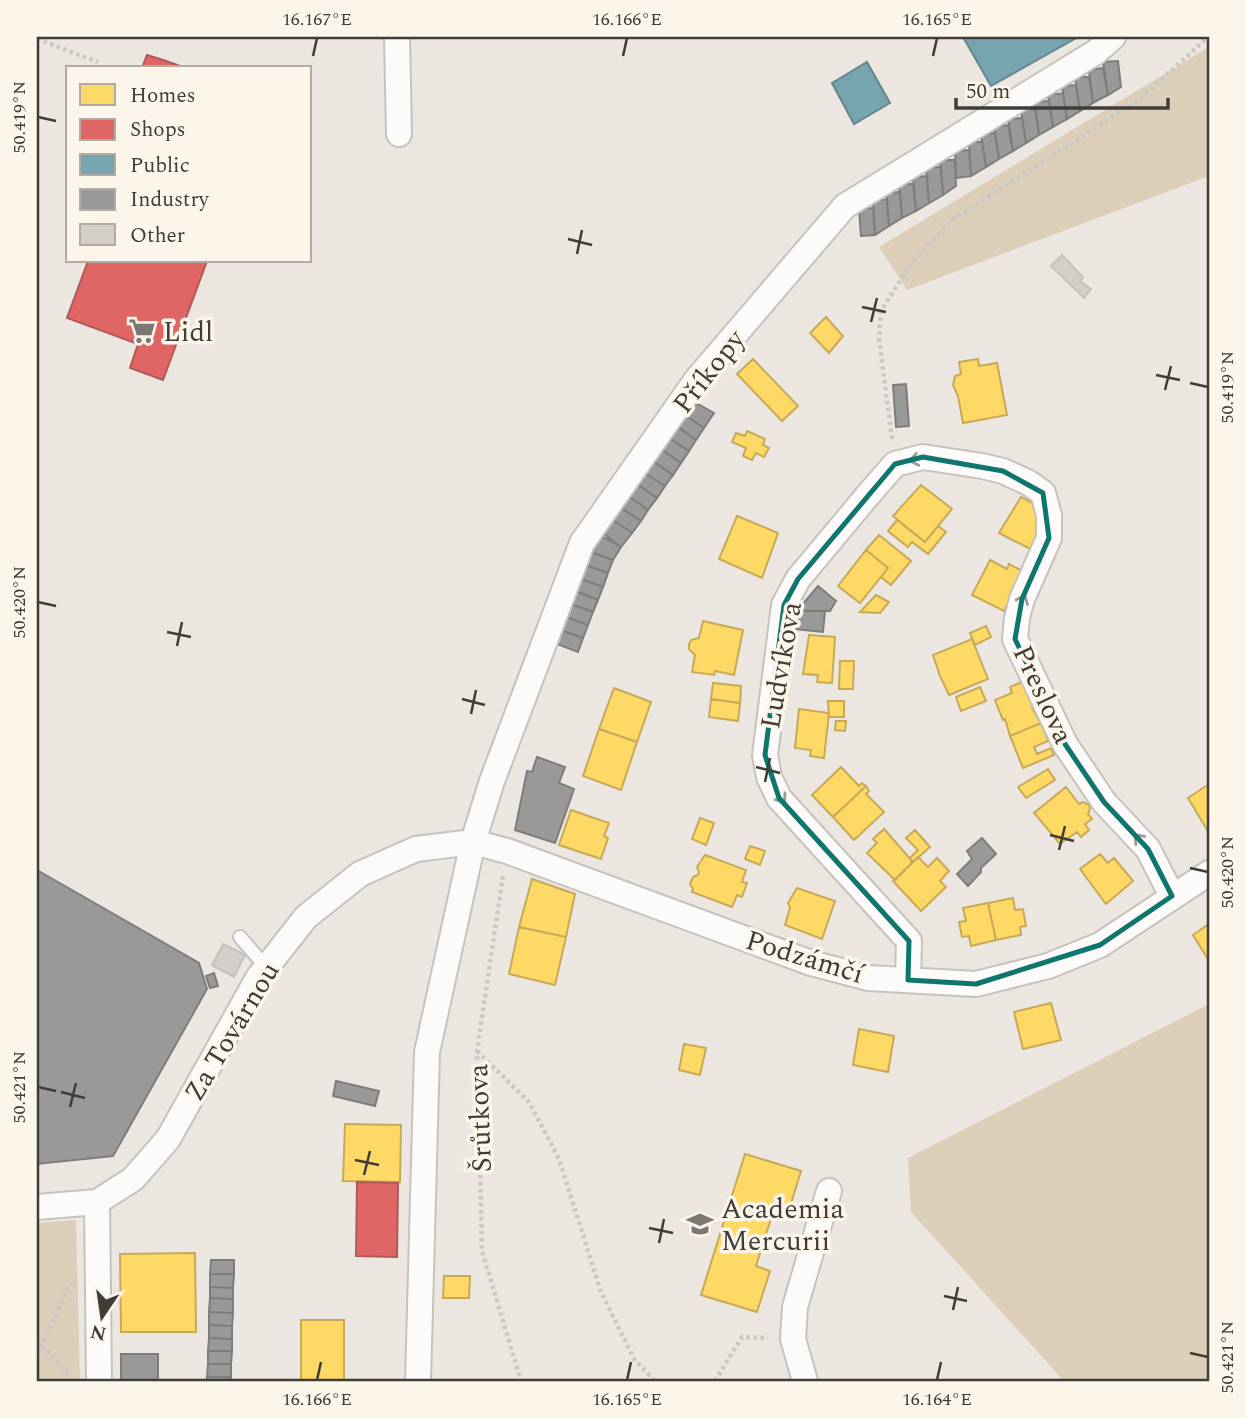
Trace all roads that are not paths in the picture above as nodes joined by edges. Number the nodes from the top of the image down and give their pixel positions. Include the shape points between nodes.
1 (397, 37) edge
2 (1113, 37) edge
3 (399, 134) dead end
4 (895, 464) joint
5 (473, 842) junction
6 (1209, 873) edge
7 (1172, 896) junction
8 (240, 937) dead end
9 (266, 967) junction
10 (908, 980) junction
11 (829, 1191) dead end
12 (97, 1202) junction
13 (37, 1207) edge
14 (99, 1381) edge
15 (418, 1381) edge
16 (805, 1381) edge

1 - 3 street
2 - 5 street, Příkopy via 845,206 697,380 582,542
7 -> 4 street, Preslova via 1148,849 1104,802 1065,744 1015,639 1022,599 1049,538 1043,493 1003,471 982,466 923,457
4 -> 10 street, Ludvíkova via 799,579 784,605 765,755 779,798 909,941
5 - 9 street, Za Továrnou via 416,849 360,874 306,917
5 - 10 street, Podzámčí via 507,850 810,963 868,978
5 - 15 street, Příkopy via 427,1052
6 - 7 street, Podzámčí
7 - 10 street, Podzámčí via 1100,945 1048,966 976,984
8 - 9 lane
9 - 12 street, Za Továrnou via 168,1139 133,1179
11 - 16 street via 795,1307 793,1339
12 - 13 street, Za Továrnou
12 - 14 street

